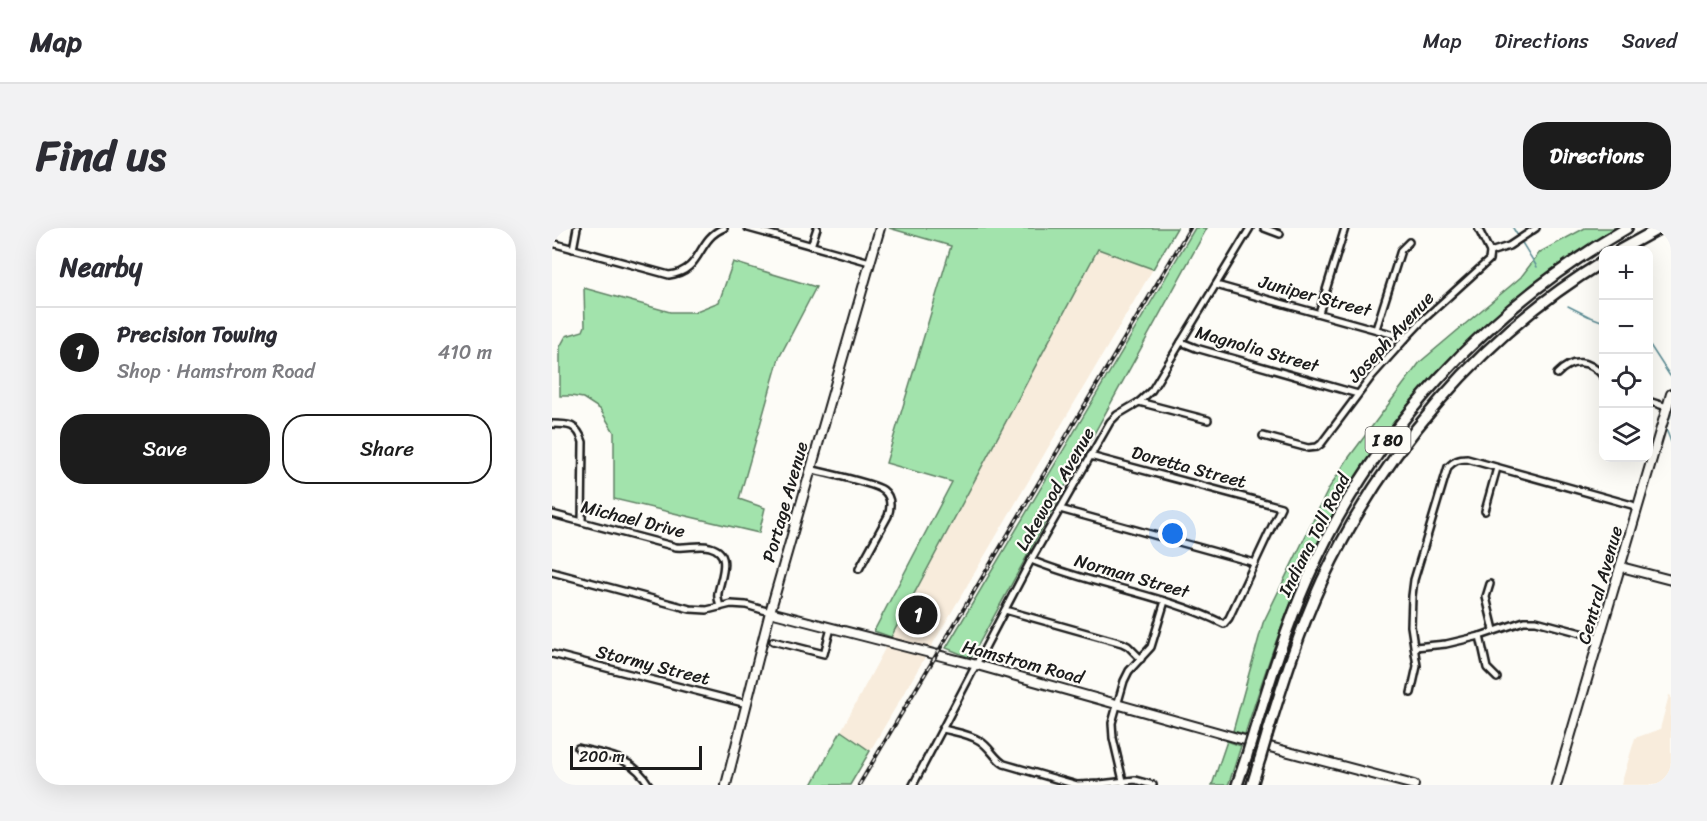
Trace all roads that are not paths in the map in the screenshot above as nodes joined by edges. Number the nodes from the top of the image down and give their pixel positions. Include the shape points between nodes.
1 (577, 228) edge
2 (724, 228) edge
3 (748, 228) edge
4 (817, 228) edge
5 (880, 228) edge
6 (1250, 228) edge
7 (1264, 228) edge
8 (1345, 228) edge
9 (1478, 228) edge
10 (1536, 228) edge
11 (1628, 228) edge
12 (1660, 228) edge
13 (1280, 234) dead end
14 (1409, 242) dead end
15 (552, 243) edge
16 (811, 246) junction
17 (1627, 246) edge
18 (573, 249) junction
19 (1490, 252) junction
20 (870, 262) junction
21 (1599, 264) edge
22 (1216, 285) junction
23 (1319, 313) junction
24 (1376, 329) junction
25 (1406, 338) junction
26 (1181, 342) junction
27 (1599, 371) edge
28 (1557, 374) dead end
29 (1358, 394) junction
30 (1671, 394) edge
31 (1139, 402) junction
32 (1653, 403) edge
33 (1667, 407) junction
34 (1208, 420) dead end
35 (552, 424) edge
36 (1263, 436) dead end
37 (1090, 456) junction
38 (1497, 468) junction
39 (810, 469) junction
40 (1637, 508) junction
41 (1060, 509) junction
42 (1485, 511) dead end
43 (552, 514) edge
44 (582, 522) junction
45 (1030, 560) junction
46 (1255, 562) junction
47 (1621, 567) junction
48 (859, 569) dead end
49 (552, 572) edge
50 (1671, 580) edge
51 (1490, 585) dead end
52 (1165, 601) junction
53 (720, 607) junction
54 (1005, 610) junction
55 (770, 612) junction
56 (831, 628) junction
57 (1494, 630) junction
58 (1480, 636) junction
59 (1600, 638) junction
60 (773, 641) dead end
61 (1415, 646) junction
62 (552, 654) edge
63 (1141, 659) junction
64 (976, 665) junction
65 (1497, 678) dead end
66 (1411, 693) dead end
67 (747, 704) junction
68 (1117, 704) junction
69 (943, 729) junction
70 (578, 748) dead end
71 (1123, 783) edge
72 (649, 785) edge
73 (726, 785) edge
74 (913, 785) edge
75 (1153, 785) edge
76 (1237, 785) edge
77 (1252, 785) edge
78 (1414, 785) edge
79 (1557, 785) edge

1 - 18 street
2 - 18 street via 708,238 694,262 678,274 662,274
3 - 16 street
4 - 16 street
5 - 20 street, Portage Avenue
6 - 22 street, Lakewood Avenue
7 - 13 street
8 - 23 street
9 - 19 street
10 - 19 street via 1509,246
11 - 76 highway, Indiana Toll Road / I 80, bridge via 1560,271 1494,324 1423,396 1385,444 1344,506 1308,577
12 - 17 highway
14 - 24 street via 1401,250
15 - 18 street
16 - 20 street
19 - 25 street, Joseph Avenue via 1486,264
20 - 39 street, Portage Avenue
21 - 77 highway, Indiana Toll Road / I 80, bridge via 1552,296 1486,352 1398,452 1364,504 1322,582 1295,646
22 - 23 street, Juniper Street
22 - 26 street, Lakewood Avenue
23 - 24 street, Juniper Street
24 - 25 street, Juniper Street
25 - 29 street, Joseph Avenue
26 - 29 street, Magnolia Street
26 - 31 street, Lakewood Avenue via 1152,390
27 - 28 street via 1576,362
29 - 36 street, Joseph Avenue via 1317,447
30 - 33 street, Central Avenue
31 - 34 street
31 - 37 street, Lakewood Avenue via 1110,422
32 - 33 street
33 - 40 street, Central Avenue
35 - 44 street via 574,427 583,442
37 - 41 street, Lakewood Avenue
37 - 46 street, Doretta Street via 1281,507
38 - 40 street
38 - 42 street
38 - 61 street via 1467,459 1448,467 1414,580 1411,626
39 - 48 street via 878,487 888,495 888,516
39 - 55 street, Portage Avenue
40 - 47 street, Central Avenue
41 - 45 street, Lakewood Avenue
41 - 46 street
43 - 44 street, Michael Drive
44 - 53 street, Michael Drive via 676,547 703,546 719,551 724,560 717,595
45 - 52 street, Norman Street
45 - 54 street, Lakewood Avenue
46 - 52 street, Norman Street via 1224,624
47 - 50 street
47 - 59 street, Central Avenue
49 - 53 street, Hamstrom Road via 690,609
51 - 57 street via 1486,597
52 - 63 street via 1151,647
53 - 55 street, Hamstrom Road via 746,605
54 - 63 street via 1122,643
54 - 64 street, Lakewood Avenue
55 - 56 street, Hamstrom Road
55 - 67 street, Portage Avenue
56 - 60 street via 824,654
56 - 64 street, Hamstrom Road
57 - 58 street
57 - 59 street via 1536,621
58 - 61 street
58 - 65 street via 1487,668
59 - 79 street, Central Avenue
61 - 66 street via 1417,671
62 - 67 street, Stormy Street
63 - 68 street via 1126,676
64 - 68 street, Hamstrom Road
64 - 69 street, Lakewood Avenue
67 - 73 street, Portage Avenue
68 - 71 street via 1113,738
68 - 78 street, Hamstrom Road
69 - 71 street via 979,740 1004,764 1077,785
69 - 74 street, Lakewood Avenue
70 - 72 street via 630,764
71 - 75 street via 1135,780

